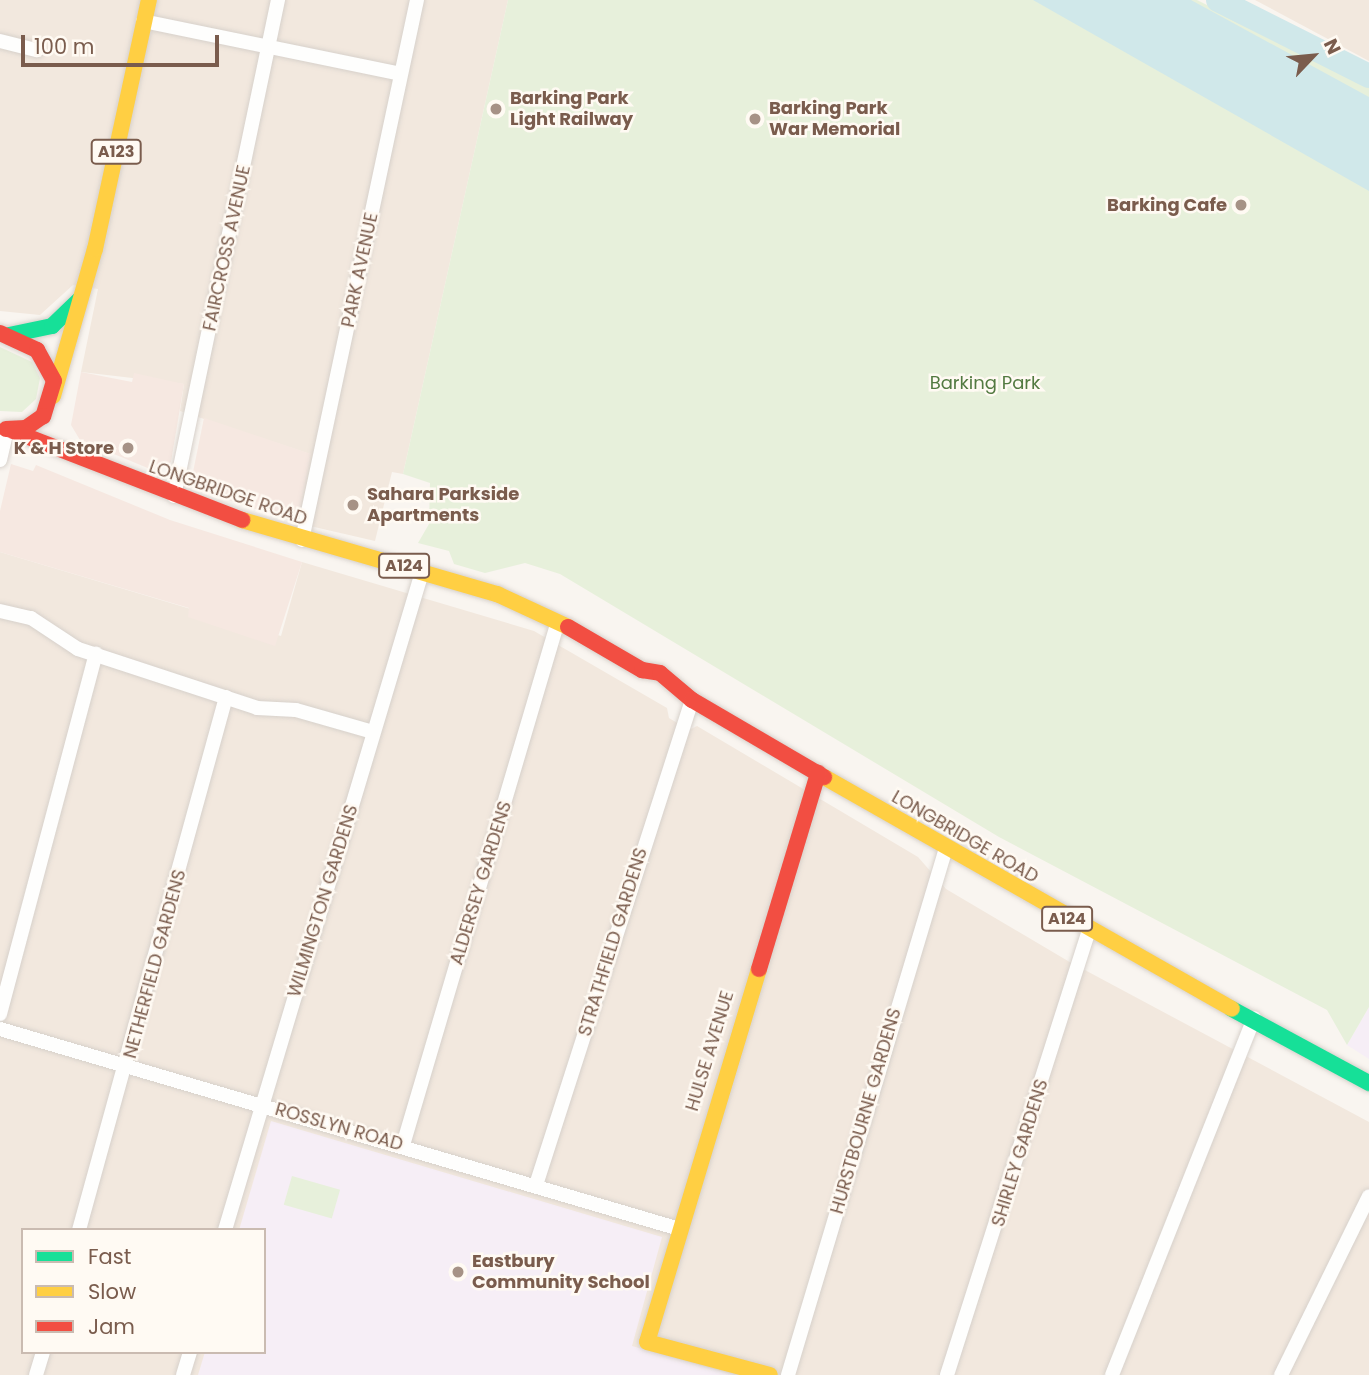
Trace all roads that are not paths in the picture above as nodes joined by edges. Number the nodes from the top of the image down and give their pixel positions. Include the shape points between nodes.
1 (149, 0) edge
2 (278, 0) edge
3 (417, 0) edge
4 (143, 21) junction
5 (0, 41) edge
6 (269, 47) junction
7 (37, 50) dead end
8 (401, 74) junction
9 (86, 283) junction
10 (1, 333) edge
11 (52, 400) junction
12 (7, 429) edge
13 (74, 457) junction
14 (0, 460) edge
15 (174, 496) junction
16 (302, 540) junction
17 (422, 572) junction
18 (0, 611) edge
19 (558, 621) junction
20 (96, 654) junction
21 (226, 697) junction
22 (692, 700) junction
23 (373, 732) junction
24 (818, 773) junction
25 (946, 848) junction
26 (1088, 931) junction
27 (0, 1014) edge
28 (1254, 1018) junction
29 (0, 1029) edge
30 (129, 1064) junction
31 (1369, 1083) edge
32 (263, 1105) junction
33 (403, 1145) junction
34 (536, 1185) junction
35 (1369, 1196) edge
36 (80, 1228) edge
37 (226, 1228) edge
38 (676, 1228) junction
39 (42, 1354) edge
40 (189, 1354) edge
41 (36, 1375) edge
42 (183, 1375) edge
43 (770, 1375) edge
44 (788, 1375) edge
45 (947, 1375) edge
46 (1112, 1375) edge
47 (1280, 1375) edge

1 - 4 main road, A123
2 - 6 street, FAIRCROSS AVENUE
3 - 8 street, PARK AVENUE
4 - 6 street
4 - 9 main road, A123
5 - 7 street
6 - 8 street
6 - 15 street, FAIRCROSS AVENUE
8 - 16 street, PARK AVENUE
9 - 10 main road, A123 via 78,304 60,321 24,335
9 - 11 main road, A123
10 - 11 main road via 41,355
11 - 12 main road via 33,424
11 - 13 main road via 59,441
12 - 13 main road, LONGBRIDGE ROAD / A124
12 - 14 street
13 - 15 main road, LONGBRIDGE ROAD / A124
15 - 16 main road, LONGBRIDGE ROAD / A124
16 - 17 main road, LONGBRIDGE ROAD / A124
17 - 19 main road, LONGBRIDGE ROAD / A124
17 - 23 street, WILMINGTON GARDENS
18 - 20 street via 31,618
19 - 22 main road, LONGBRIDGE ROAD / A124 via 642,670 660,673
19 - 33 street, ALDERSEY GARDENS
20 - 21 street
20 - 27 street
21 - 23 street
21 - 30 street, NETHERFIELD GARDENS
22 - 24 main road, LONGBRIDGE ROAD / A124
22 - 34 street, STRATHFIELD GARDENS
23 - 32 street, WILMINGTON GARDENS
24 - 25 main road, LONGBRIDGE ROAD / A124
24 - 38 main road, HULSE AVENUE
25 - 26 main road, LONGBRIDGE ROAD / A124
25 - 44 street, HURSTBOURNE GARDENS
26 - 28 main road, LONGBRIDGE ROAD / A124
26 - 45 street, SHIRLEY GARDENS
28 - 31 main road, LONGBRIDGE ROAD / A124
28 - 46 street
29 - 30 street, ROSSLYN ROAD
30 - 32 street, ROSSLYN ROAD
30 - 36 street, NETHERFIELD GARDENS
32 - 33 street, ROSSLYN ROAD
32 - 37 street, WILMINGTON GARDENS
33 - 34 street, ROSSLYN ROAD
34 - 38 street, ROSSLYN ROAD
35 - 47 street
38 - 43 main road, HULSE AVENUE via 647,1342
39 - 41 street
40 - 42 street

